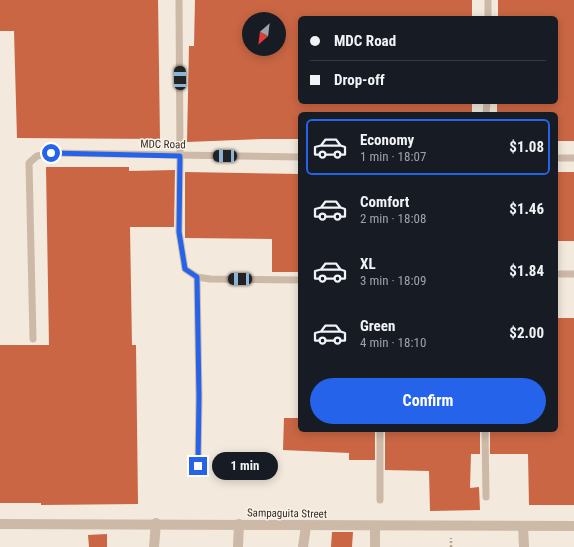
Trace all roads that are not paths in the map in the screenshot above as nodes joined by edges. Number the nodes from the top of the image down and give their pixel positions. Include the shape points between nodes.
1 (179, 0) edge
2 (488, 0) edge
3 (488, 16) edge
4 (180, 156) junction
5 (298, 157) edge
6 (558, 158) edge
7 (574, 158) edge
8 (558, 274) edge
9 (574, 274) edge
10 (197, 277) junction
11 (298, 280) edge
12 (33, 339) dead end
13 (380, 432) edge
14 (485, 432) edge
15 (198, 466) dead end
16 (486, 497) dead end
17 (380, 500) dead end
18 (156, 523) junction
19 (0, 524) edge
20 (238, 524) junction
21 (306, 526) junction
22 (375, 526) junction
23 (523, 526) junction
24 (574, 526) edge
25 (154, 547) edge
26 (238, 547) edge
27 (303, 547) edge
28 (375, 547) edge
29 (524, 547) edge

1 - 4 lane
2 - 3 lane
4 - 5 lane, MDC Road
4 - 10 lane via 179,232 185,269
4 - 12 lane, MDC Road via 51,153 37,156 29,163
6 - 7 lane
8 - 9 lane
10 - 11 lane
10 - 15 lane
13 - 17 lane
14 - 16 lane
18 - 19 street, Sampaguita Street
18 - 20 street, Sampaguita Street
18 - 25 street
20 - 21 street, Sampaguita Street
20 - 26 street
21 - 22 street, Sampaguita Street
21 - 27 street
22 - 23 street, Sampaguita Street
22 - 28 street
23 - 24 street, Sampaguita Street
23 - 29 street

